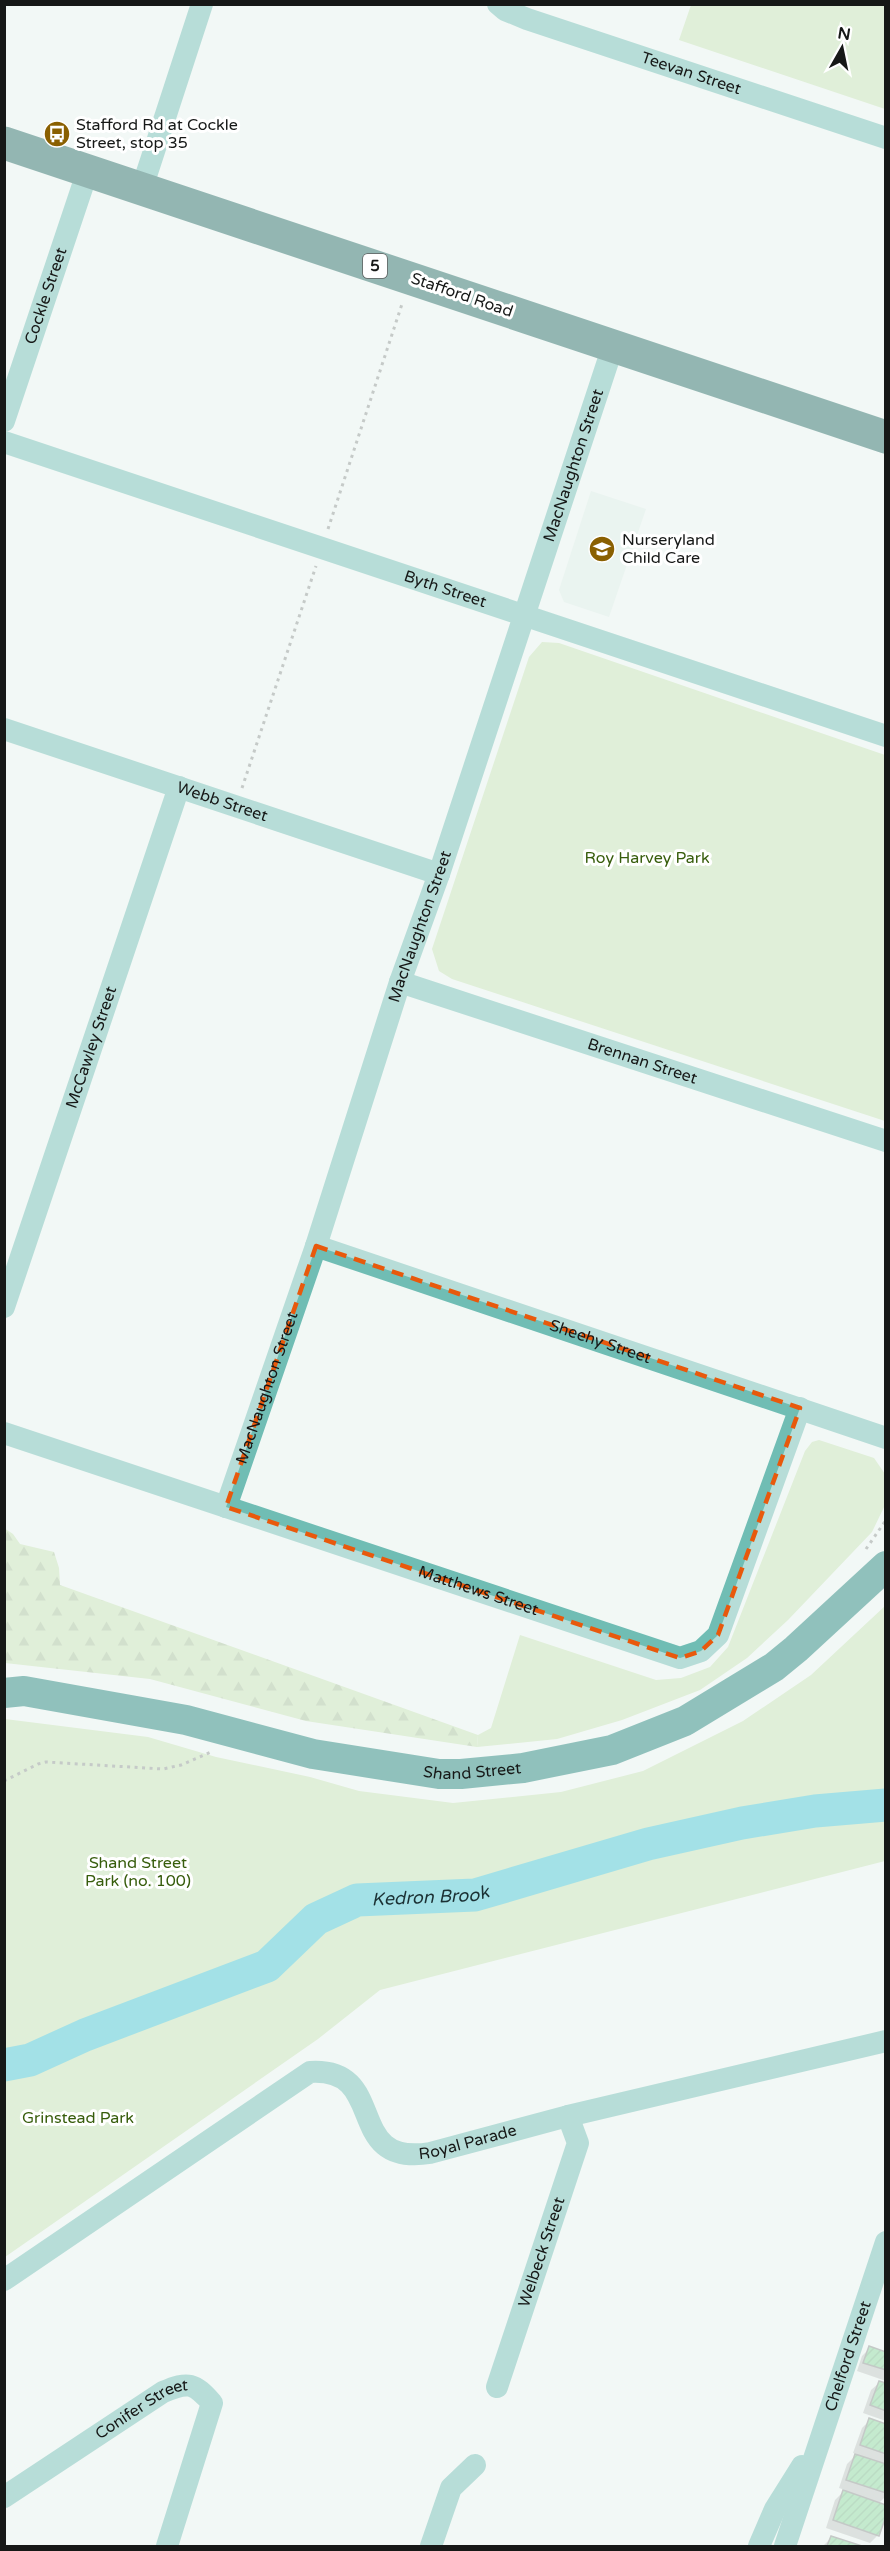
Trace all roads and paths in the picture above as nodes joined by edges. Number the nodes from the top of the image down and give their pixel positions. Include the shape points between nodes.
1 (202, 4) edge
2 (487, 5) edge
3 (885, 138) edge
4 (4, 142) edge
5 (88, 170) junction
6 (142, 188) junction
7 (613, 346) junction
8 (4, 421) edge
9 (885, 437) edge
10 (4, 442) edge
11 (523, 615) junction
12 (4, 729) edge
13 (885, 736) edge
14 (179, 787) junction
15 (439, 874) junction
16 (400, 982) junction
17 (885, 1141) edge
18 (316, 1246) junction
19 (4, 1307) edge
20 (800, 1408) junction
21 (4, 1433) edge
22 (885, 1438) edge
23 (226, 1507) junction
24 (885, 1520) edge
25 (872, 1561) edge
26 (4, 1693) edge
27 (211, 1752) dead end
28 (4, 1781) edge
29 (885, 2041) edge
30 (568, 2116) junction
31 (885, 2242) edge
32 (4, 2280) edge
33 (497, 2387) dead end
34 (820, 2436) junction
35 (475, 2465) dead end
36 (4, 2498) edge
37 (166, 2547) edge
38 (431, 2547) edge
39 (759, 2547) edge
40 (785, 2547) edge

1 - 6 street
2 - 3 street, Teevan Street
4 - 5 highway, Stafford Road / 5
5 - 6 highway, Stafford Road / 5
5 - 8 street, Cockle Street
6 - 7 highway, Stafford Road / 5
7 - 9 highway, Stafford Road / 5
7 - 11 street, MacNaughton Street
10 - 11 street, Byth Street
11 - 13 street, Byth Street
11 - 15 street, MacNaughton Street
12 - 14 street, Webb Street
14 - 15 street, Webb Street
14 - 19 street, McCawley Street
15 - 16 street, MacNaughton Street
16 - 17 street, Brennan Street
16 - 18 street, MacNaughton Street
18 - 20 street, Sheehy Street
18 - 23 street, MacNaughton Street
20 - 22 street, Sheehy Street
20 - 23 street, Matthews Street via 718,1635 701,1651 680,1658
21 - 23 street, Matthews Street
24 - 25 path
25 - 26 main road, Shand Street via 796,1649 774,1667 685,1721 612,1750 523,1768 439,1774 313,1754 144,1711 24,1691
27 - 28 path via 163,1769 45,1762
29 - 30 street, Royal Parade
30 - 32 street, Royal Parade via 430,2153 403,2155 380,2142 349,2083 338,2074 310,2072
30 - 33 street, Welbeck Street via 578,2143
31 - 34 street, Chelford Street
34 - 39 street, Chelford Street via 775,2509
34 - 40 street, Chelford Street
35 - 38 street via 452,2488
36 - 37 street, Conifer Street via 164,2392 181,2384 198,2387 212,2403

